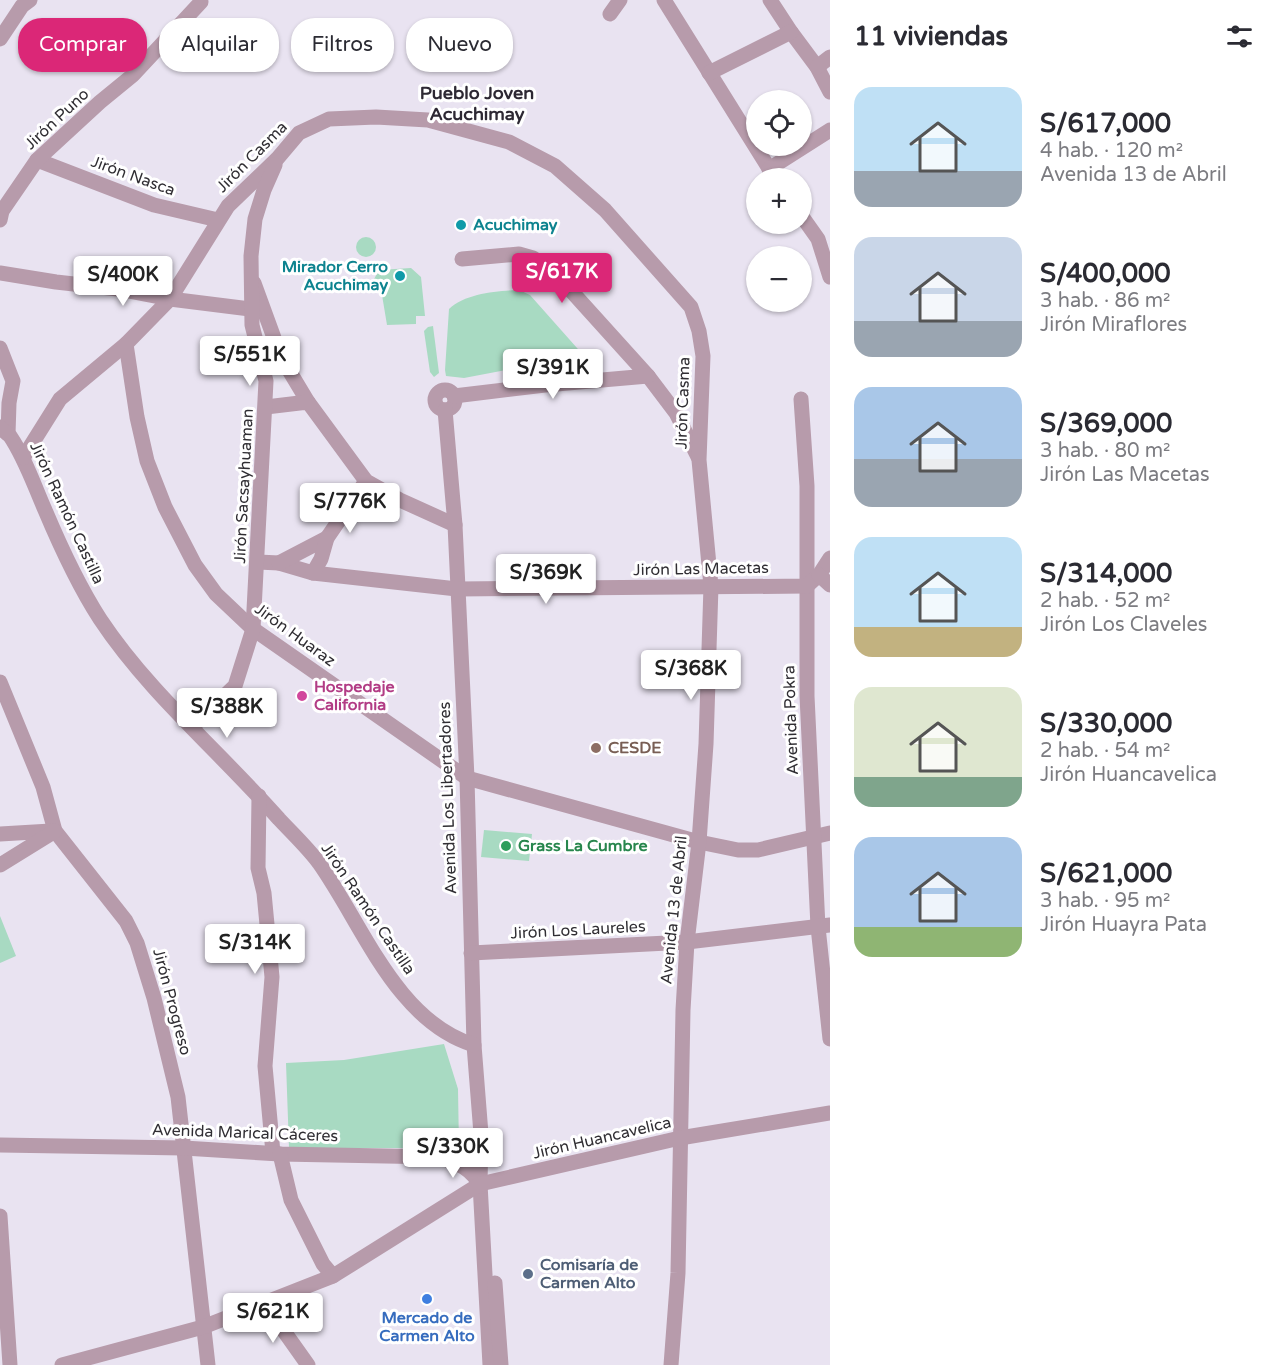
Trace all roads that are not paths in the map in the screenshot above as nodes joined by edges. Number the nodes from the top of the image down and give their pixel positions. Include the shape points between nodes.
1 (30, 0) edge
2 (621, 0) edge
3 (664, 0) edge
4 (770, 0) edge
5 (201, 3) dead end
6 (610, 14) dead end
7 (791, 32) junction
8 (0, 39) edge
9 (830, 57) edge
10 (817, 67) junction
11 (709, 73) junction
12 (830, 92) edge
13 (830, 130) edge
14 (277, 159) junction
15 (38, 160) junction
16 (768, 168) edge
17 (780, 168) edge
18 (0, 220) edge
19 (218, 220) junction
20 (812, 231) edge
21 (462, 259) dead end
22 (0, 273) edge
23 (252, 277) junction
24 (830, 277) edge
25 (170, 299) junction
26 (250, 309) junction
27 (126, 344) junction
28 (0, 348) edge
29 (648, 376) junction
30 (801, 399) dead end
31 (308, 402) junction
32 (266, 408) junction
33 (4, 430) edge
34 (23, 458) junction
35 (699, 460) junction
36 (366, 481) junction
37 (455, 525) junction
38 (327, 538) junction
39 (830, 558) edge
40 (258, 562) junction
41 (279, 563) junction
42 (313, 573) junction
43 (819, 582) edge
44 (711, 586) junction
45 (458, 589) junction
46 (254, 629) junction
47 (0, 682) edge
48 (192, 727) junction
49 (467, 778) junction
50 (259, 796) junction
51 (55, 831) junction
52 (830, 833) edge
53 (0, 834) edge
54 (814, 838) junction
55 (699, 842) junction
56 (0, 865) edge
57 (824, 926) edge
58 (687, 942) junction
59 (471, 953) junction
60 (830, 1039) edge
61 (474, 1045) junction
62 (830, 1113) edge
63 (481, 1134) junction
64 (680, 1138) junction
65 (0, 1145) edge
66 (184, 1148) junction
67 (277, 1153) junction
68 (438, 1157) junction
69 (480, 1184) junction
70 (0, 1216) edge
71 (333, 1276) junction
72 (264, 1303) junction
73 (203, 1327) junction
74 (10, 1365) edge
75 (62, 1365) edge
76 (208, 1365) edge
77 (308, 1365) edge
78 (490, 1365) edge
79 (501, 1365) edge
80 (671, 1365) edge

1 - 8 street
2 - 6 street
3 - 11 street
4 - 7 street
5 - 15 street, Jirón Puno via 133,75
7 - 10 street
7 - 11 street
9 - 10 street
10 - 12 street
11 - 16 street
13 - 17 street
14 - 19 street, Jirón Casma
14 - 23 street, Jirón Sacsayhuaman via 255,219
14 - 35 street, Jirón Casma via 299,134 329,119 376,117 428,120 509,142 555,166 605,210 691,307 703,356
15 - 18 street, Jirón Puno via 2,211
15 - 19 street, Jirón Nasca via 154,205
19 - 25 street, Jirón Casma
20 - 24 street
21 - 29 street via 519,254 544,264
22 - 25 street
23 - 26 street, Jirón Sacsayhuaman
23 - 31 street via 281,357
25 - 26 street
25 - 27 street, Jirón Casma
26 - 32 street, Jirón Sacsayhuaman via 266,381
27 - 34 street, Jirón Casma via 60,399
27 - 46 street, Jirón Huaraz via 147,461 165,507 195,565 216,594
28 - 33 street via 13,381
29 - 35 street via 676,414
29 - 37 street, Avenida Los Libertadores via 454,396 448,390 439,392 435,399 438,407 445,410
30 - 43 street, Avenida Pokra
31 - 32 street
31 - 36 street
32 - 40 street, Jirón Sacsayhuaman
33 - 34 street, Jirón Ramón Castilla
34 - 48 street, Jirón Ramón Castilla via 72,571 101,620 136,666
35 - 44 street, Avenida 13 de Abril
36 - 37 street
36 - 38 street
37 - 45 street, Avenida Los Libertadores
38 - 41 street
38 - 42 street
39 - 43 street
40 - 41 street, Jirón Las Macetas
40 - 46 street, Jirón Sacsayhuaman
41 - 42 street, Jirón Las Macetas
42 - 45 street, Jirón Las Macetas
43 - 44 street, Jirón Las Macetas
43 - 54 street, Avenida Pokra via 807,696
44 - 45 street, Jirón Las Macetas
44 - 55 street, Avenida 13 de Abril
45 - 49 street, Avenida Los Libertadores
46 - 48 street, Jirón Sacsayhuaman via 238,681
46 - 49 street, Jirón Huaraz
47 - 51 street, Jirón Progreso via 43,787
48 - 50 street, Jirón Ramón Castilla
49 - 55 street, Jirón Huaraz
49 - 59 street, Avenida Los Libertadores
50 - 61 street, Jirón Ramón Castilla via 318,861 393,982 435,1027
50 - 67 street via 258,868 272,976 265,1066
51 - 53 street
51 - 56 street
51 - 66 street, Jirón Progreso via 126,921 137,943 178,1097
52 - 54 street, Jirón Huaraz
54 - 55 street, Jirón Huaraz via 758,850
54 - 57 street, Avenida Pokra
55 - 58 street, Avenida 13 de Abril
57 - 58 street, Jirón Los Laureles
57 - 60 street, Avenida Pokra
58 - 59 street, Jirón Los Laureles
58 - 64 street, Avenida 13 de Abril
59 - 61 street, Avenida Los Libertadores
61 - 63 street, Avenida Los Libertadores
62 - 64 street, Jirón Huancavelica
63 - 68 street, Avenida Marical Cáceres via 462,1151
63 - 69 street, Avenida Los Libertadores
64 - 69 street, Jirón Huancavelica
64 - 80 street, Avenida 13 de Abril via 678,1273
65 - 66 street, Avenida Marical Cáceres
66 - 67 street, Avenida Marical Cáceres
66 - 73 street, Jirón Progreso
67 - 68 street, Avenida Marical Cáceres
67 - 71 street via 291,1200
68 - 69 street via 459,1163
69 - 71 street, Jirón Huancavelica
69 - 78 street, Avenida Los Libertadores
69 - 79 street, Avenida Los Libertadores via 490,1211
70 - 74 street
71 - 72 street, Jirón Huancavelica
72 - 73 street, Jirón Huancavelica
72 - 77 street
73 - 75 street, Jirón Huancavelica
73 - 76 street, Jirón Progreso

